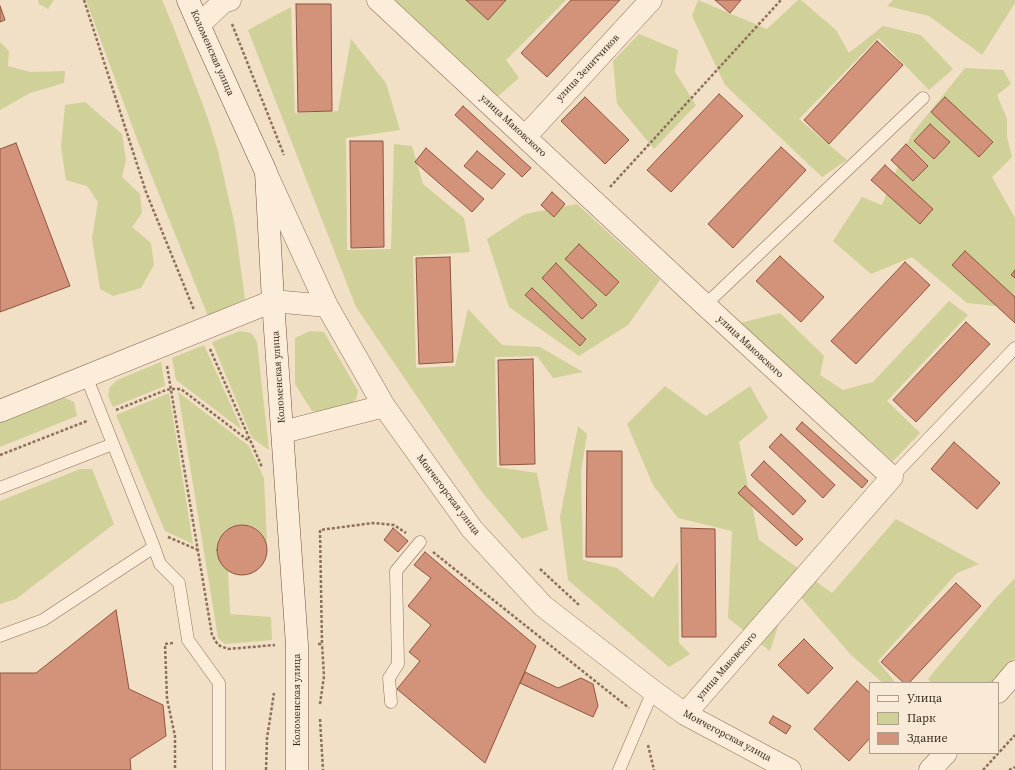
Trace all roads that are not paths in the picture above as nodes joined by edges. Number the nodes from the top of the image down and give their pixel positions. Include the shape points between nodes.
1 (188, 0) edge
2 (378, 0) edge
3 (651, 0) edge
4 (226, 1) edge
5 (199, 25) junction
6 (923, 98) dead end
7 (525, 137) junction
8 (266, 172) junction
9 (274, 301) junction
10 (705, 305) junction
11 (328, 306) junction
12 (1015, 348) edge
13 (86, 376) junction
14 (384, 406) junction
15 (0, 411) edge
16 (283, 432) junction
17 (113, 444) junction
18 (892, 477) junction
19 (0, 488) edge
20 (420, 542) road end
21 (154, 547) junction
22 (0, 636) edge
23 (1015, 672) edge
24 (652, 691) junction
25 (999, 691) edge
26 (391, 702) dead end
27 (685, 714) junction
28 (945, 754) edge
29 (219, 770) edge
30 (297, 770) edge
31 (619, 770) edge
32 (790, 770) edge
33 (930, 770) edge

1 - 5 street, Коломенская улица
2 - 7 street, улица Маковского
3 - 7 street, улица Зенитчиков
4 - 5 street
5 - 8 street, Коломенская улица
6 - 10 lane
7 - 10 street, улица Маковского
8 - 9 street, Коломенская улица
8 - 11 street, Мончегорская улица
9 - 11 street
9 - 13 street
9 - 16 street, Коломенская улица
10 - 18 street, улица Маковского
11 - 14 street, Мончегорская улица
12 - 18 lane
13 - 15 street
13 - 17 lane
14 - 16 street
14 - 24 street, Мончегорская улица via 472,529 543,606
16 - 30 street, Коломенская улица via 297,645
17 - 19 lane
17 - 21 lane
18 - 27 street, улица Маковского
20 - 26 lane via 396,571 398,664 389,678
21 - 22 lane via 43,620
21 - 29 lane via 160,564 179,582 188,640 219,683
23 - 25 street
24 - 27 street, Мончегорская улица
24 - 31 lane
27 - 32 street, Мончегорская улица
28 - 33 street

